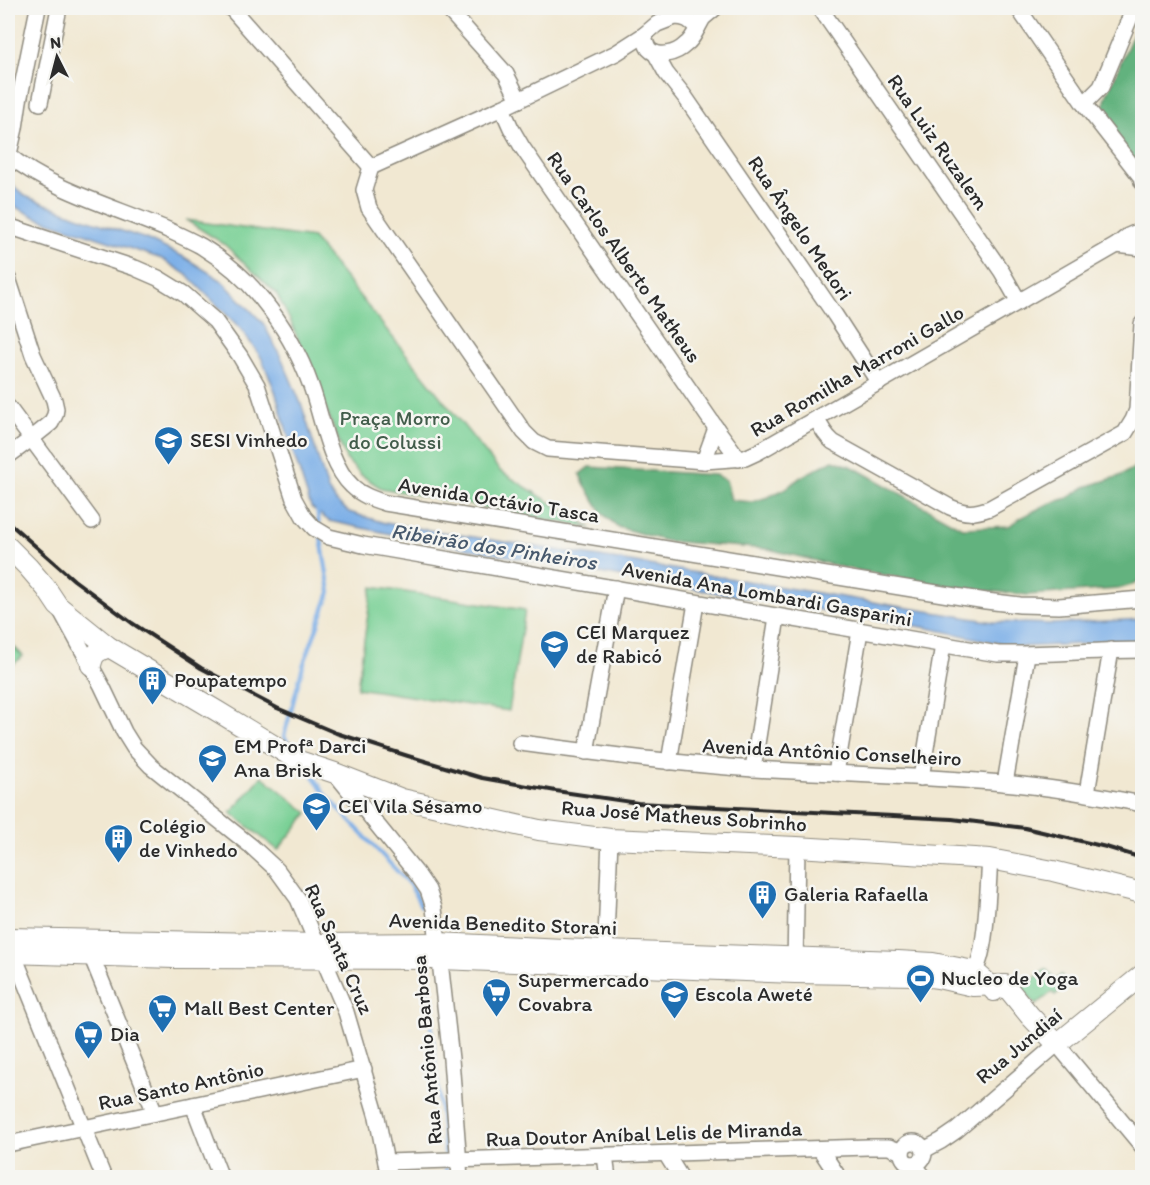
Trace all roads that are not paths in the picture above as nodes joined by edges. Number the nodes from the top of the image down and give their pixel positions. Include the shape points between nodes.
1 (38, 8) edge
2 (59, 8) edge
3 (231, 8) edge
4 (447, 8) edge
5 (703, 8) edge
6 (715, 8) edge
7 (820, 8) edge
8 (1018, 8) edge
9 (1134, 8) edge
10 (667, 15) edge
11 (697, 29) junction
12 (649, 46) junction
13 (675, 52) junction
14 (685, 97) junction
15 (519, 100) junction
16 (40, 103) dead end
17 (1084, 104) junction
18 (502, 108) junction
19 (12, 124) edge
20 (8, 156) edge
21 (371, 167) junction
22 (1143, 182) edge
23 (8, 226) edge
24 (1143, 230) edge
25 (1117, 245) junction
26 (1143, 248) edge
27 (8, 278) edge
28 (1019, 302) junction
29 (1143, 324) edge
30 (879, 383) junction
31 (8, 407) edge
32 (817, 419) junction
33 (716, 428) junction
34 (31, 439) junction
35 (8, 456) edge
36 (739, 459) junction
37 (704, 461) junction
38 (92, 521) dead end
39 (8, 547) edge
40 (616, 588) junction
41 (1143, 599) edge
42 (696, 603) junction
43 (58, 606) junction
44 (777, 617) junction
45 (860, 631) junction
46 (943, 645) junction
47 (109, 647) junction
48 (1111, 650) junction
49 (1143, 650) edge
50 (1027, 655) junction
51 (91, 665) junction
52 (520, 743) dead end
53 (586, 752) junction
54 (669, 762) junction
55 (753, 769) junction
56 (335, 773) junction
57 (836, 773) junction
58 (921, 778) junction
59 (1005, 783) junction
60 (1087, 794) junction
61 (1143, 804) edge
62 (610, 839) junction
63 (797, 847) junction
64 (990, 859) junction
65 (1143, 893) edge
66 (9, 946) edge
67 (88, 947) junction
68 (983, 947) junction
69 (439, 951) junction
70 (320, 952) junction
71 (605, 958) junction
72 (795, 965) junction
73 (974, 971) junction
74 (1143, 975) edge
75 (990, 985) junction
76 (1057, 1044) junction
77 (364, 1069) junction
78 (193, 1105) junction
79 (155, 1113) junction
80 (83, 1127) junction
81 (8, 1144) edge
82 (1143, 1146) edge
83 (820, 1149) junction
84 (924, 1150) junction
85 (902, 1152) junction
86 (666, 1154) junction
87 (605, 1156) junction
88 (458, 1160) junction
89 (913, 1164) junction
90 (388, 1170) edge
91 (104, 1178) edge
92 (221, 1178) edge
93 (460, 1178) edge
94 (608, 1178) edge
95 (681, 1178) edge
96 (839, 1178) edge
97 (925, 1178) edge

1 - 19 street
2 - 16 street
3 - 21 street
4 - 15 street via 506,74
5 - 10 street
6 - 11 street
7 - 28 street, Rua Luiz Ruzalem
8 - 17 street
9 - 17 street via 1101,87
10 - 11 street via 688,19
10 - 12 street
11 - 13 street via 685,46
12 - 13 street via 669,54
12 - 14 street, Rua Ângelo Medori
12 - 15 street via 616,53
13 - 14 street, Rua Ângelo Medori via 673,70
14 - 30 street, Rua Ângelo Medori
15 - 18 street
17 - 22 street
18 - 21 street
18 - 33 street, Rua Carlos Alberto Matheus via 522,147
19 - 20 street
20 - 41 street, Avenida Octávio Tasca via 31,172 72,191 198,244 231,267 262,299 293,346 337,464 352,486 373,499 986,601 1059,606
21 - 37 street, Rua Romilha Marroni Gallo via 364,190 369,208 534,442 548,449
23 - 40 street, Avenida Ana Lombardi Gasparini via 158,278 215,321 257,386 294,499 314,528 329,537
24 - 25 street, Rua Romilha Marroni Gallo
25 - 26 street
25 - 28 street, Rua Romilha Marroni Gallo
27 - 34 street via 33,355 56,409 51,423
28 - 30 street, Rua Romilha Marroni Gallo
29 - 32 street via 1137,410 1125,433 979,512 967,513 950,507 833,442
30 - 32 street, Rua Romilha Marroni Gallo
31 - 34 street
32 - 36 street, Rua Romilha Marroni Gallo
33 - 36 street, Rua Carlos Alberto Matheus
33 - 37 street
34 - 35 street
34 - 38 street
36 - 37 street, Rua Romilha Marroni Gallo
39 - 43 main road, Rua José Matheus Sobrinho
40 - 42 street, Avenida Ana Lombardi Gasparini
40 - 53 street
42 - 44 street, Avenida Ana Lombardi Gasparini
42 - 54 street
43 - 47 main road, Rua José Matheus Sobrinho
43 - 51 street, Rua Santa Cruz
44 - 45 street, Avenida Ana Lombardi Gasparini
44 - 55 street
45 - 46 street, Avenida Ana Lombardi Gasparini
45 - 57 street
46 - 50 street, Avenida Ana Lombardi Gasparini
46 - 58 street
47 - 51 main road via 96,653
47 - 56 main road, Rua José Matheus Sobrinho via 298,761
48 - 49 street, Avenida Ana Lombardi Gasparini
48 - 50 street, Avenida Ana Lombardi Gasparini
48 - 60 street
50 - 59 street
51 - 70 street, Rua Santa Cruz via 134,748 277,870 298,899
52 - 53 street, Avenida Antônio Conselheiro
53 - 54 street, Avenida Antônio Conselheiro
54 - 55 street, Avenida Antônio Conselheiro
55 - 57 street, Avenida Antônio Conselheiro
56 - 62 main road, Rua José Matheus Sobrinho via 402,799 539,830
56 - 69 street, Rua Antônio Barbosa via 428,890
57 - 58 street, Avenida Antônio Conselheiro
58 - 59 street, Avenida Antônio Conselheiro
59 - 60 street, Avenida Antônio Conselheiro
60 - 61 street, Avenida Antônio Conselheiro
62 - 63 main road, Rua José Matheus Sobrinho
62 - 71 street
63 - 64 main road, Rua José Matheus Sobrinho
63 - 72 street
64 - 65 main road, Rua José Matheus Sobrinho
64 - 68 street
66 - 67 main road, Avenida Benedito Storani
66 - 80 street
67 - 70 main road, Avenida Benedito Storani
67 - 79 street
68 - 73 street
68 - 75 street via 983,969
69 - 70 main road, Avenida Benedito Storani
69 - 71 main road, Avenida Benedito Storani
69 - 88 street, Rua Antônio Barbosa
70 - 77 street, Rua Santa Cruz via 346,1012
71 - 72 main road, Avenida Benedito Storani
72 - 73 main road, Avenida Benedito Storani via 933,963
72 - 75 main road, Avenida Benedito Storani
73 - 75 main road, Avenida Benedito Storani
74 - 76 main road, Rua Jundiaí
75 - 76 main road, Avenida Benedito Storani via 1006,986
76 - 82 street
76 - 84 street, Rua Jundiaí via 957,1130
77 - 78 street, Rua Santo Antônio
77 - 90 street, Rua Santa Cruz
78 - 79 street, Rua Santo Antônio
78 - 92 street
79 - 80 street, Rua Santo Antônio
80 - 81 street, Rua Santo Antônio
80 - 91 street
83 - 85 street, Rua Doutor Aníbal Lelis de Miranda via 889,1147
83 - 86 street, Rua Doutor Aníbal Lelis de Miranda
83 - 96 street
84 - 85 street via 910,1142
84 - 89 street via 922,1160
85 - 89 street via 906,1162
86 - 87 street, Rua Doutor Aníbal Lelis de Miranda
86 - 95 street
87 - 88 street, Rua Doutor Aníbal Lelis de Miranda
87 - 94 street
88 - 90 street, Rua Doutor Aníbal Lelis de Miranda
88 - 93 street, Rua Antônio Barbosa
89 - 97 street

